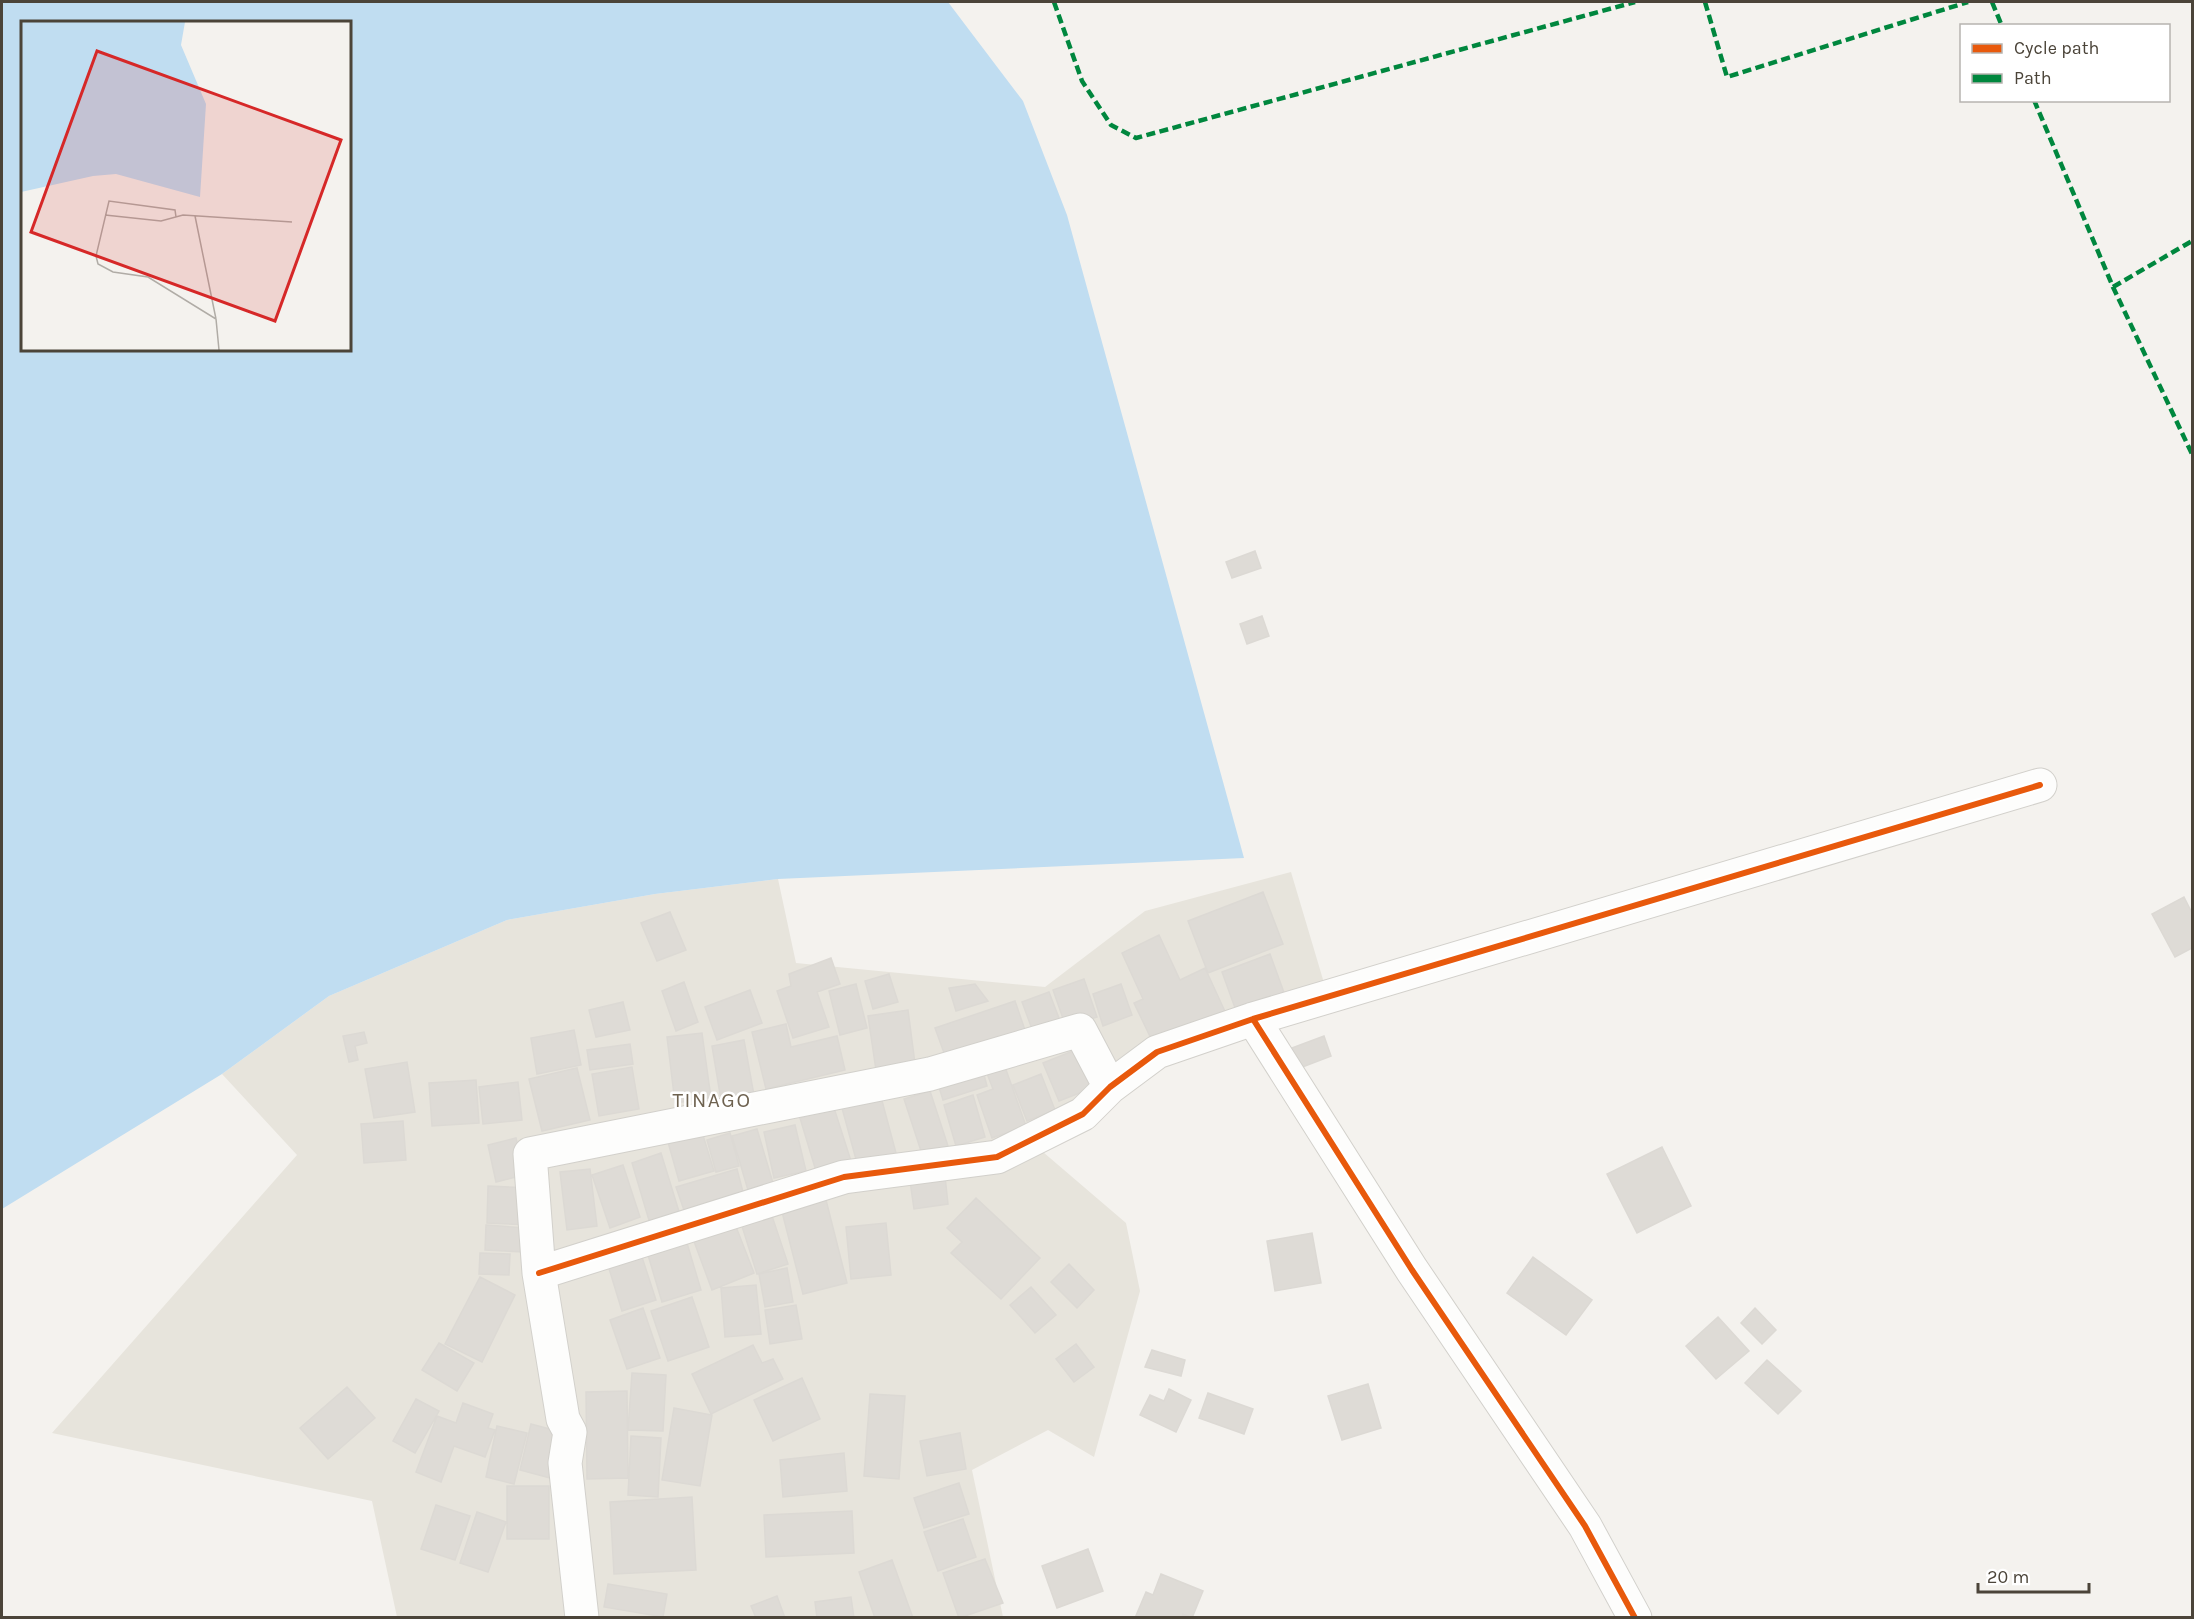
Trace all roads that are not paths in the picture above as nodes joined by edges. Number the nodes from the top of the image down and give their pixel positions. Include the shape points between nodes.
1 (2040, 785) dead end
2 (1253, 1019) junction
3 (1110, 1087) junction
4 (539, 1273) junction
5 (582, 1617) edge
6 (1635, 1617) edge

1 - 2 street
2 - 3 street via 1157,1052
2 - 6 street via 1412,1270 1585,1526
3 - 4 street via 1083,1114 997,1157 844,1177
3 - 4 street via 1080,1030 930,1074 530,1154
4 - 5 street via 563,1419 570,1432 565,1462

